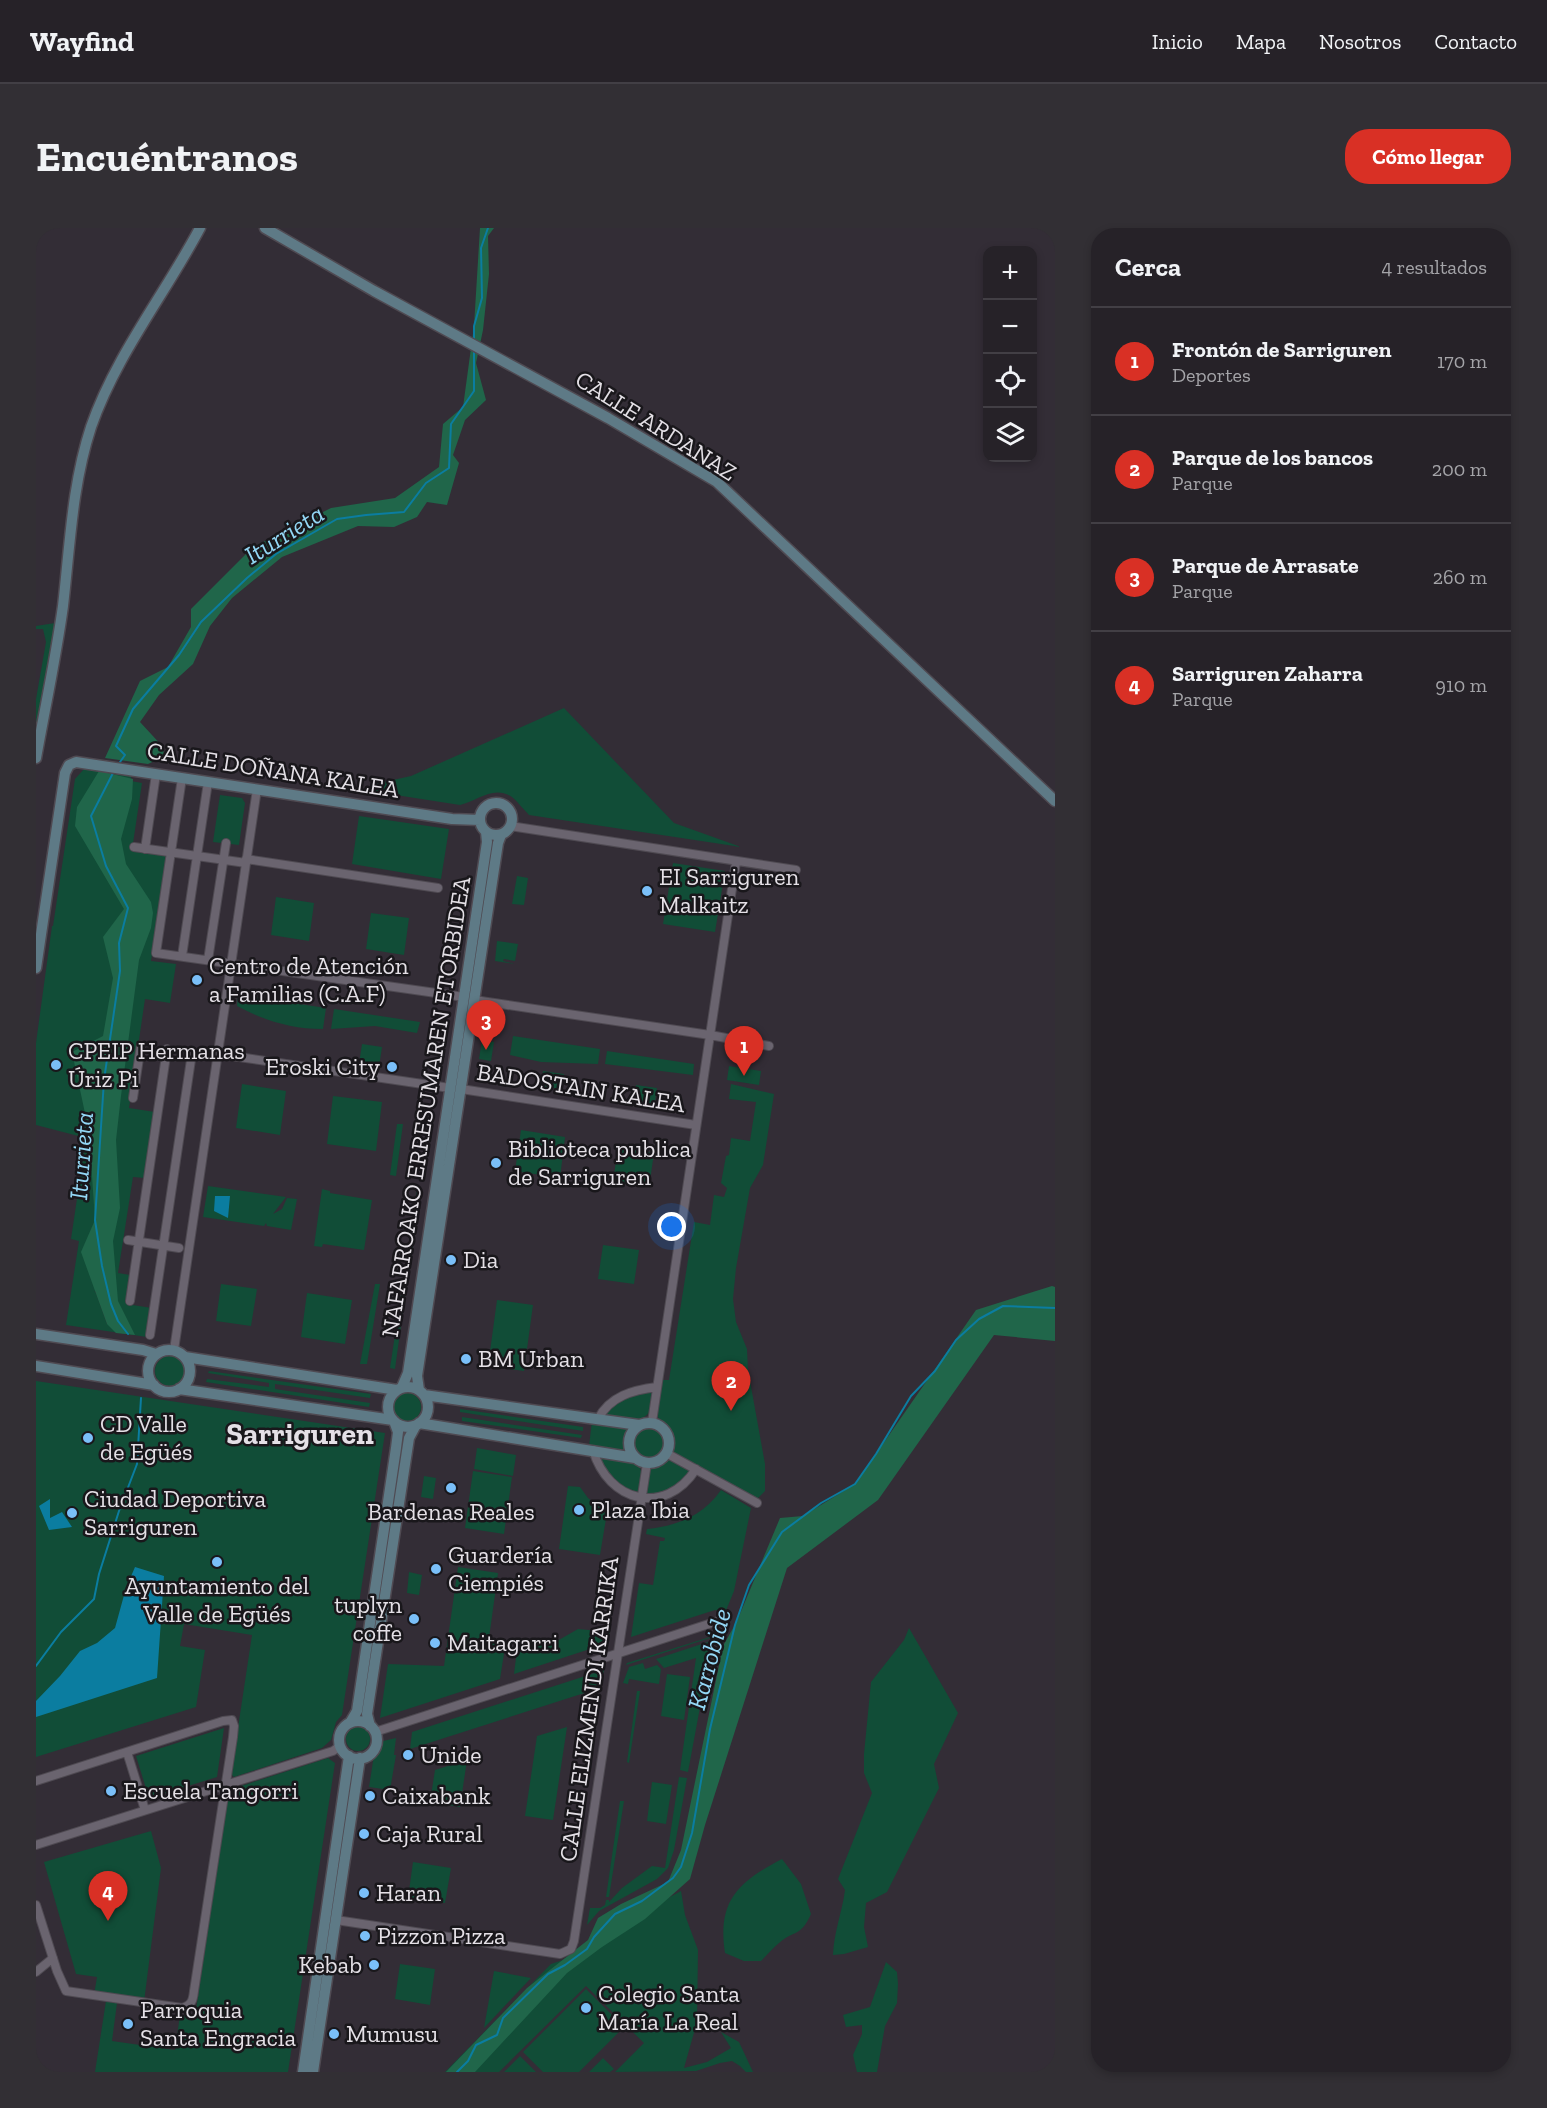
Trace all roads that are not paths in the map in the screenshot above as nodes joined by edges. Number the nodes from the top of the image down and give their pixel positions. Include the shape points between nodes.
1 (200, 228) edge
2 (265, 228) edge
3 (36, 758) edge
4 (156, 774) junction
5 (182, 778) junction
6 (208, 782) junction
7 (257, 789) junction
8 (1055, 801) edge
9 (480, 820) junction
10 (510, 826) junction
11 (486, 832) junction
12 (501, 835) junction
13 (226, 843) dead end
14 (134, 847) dead end
15 (145, 849) junction
16 (171, 852) junction
17 (197, 856) junction
18 (223, 860) junction
19 (246, 861) junction
20 (736, 862) junction
21 (796, 870) dead end
22 (438, 888) dead end
23 (182, 956) junction
24 (208, 960) junction
25 (231, 963) junction
26 (36, 968) edge
27 (469, 999) junction
28 (710, 1035) junction
29 (141, 1045) dead end
30 (769, 1046) dead end
31 (167, 1049) dead end
32 (192, 1053) dead end
33 (218, 1054) junction
34 (455, 1089) junction
35 (133, 1098) dead end
36 (696, 1125) junction
37 (128, 1240) dead end
38 (138, 1242) junction
39 (164, 1245) junction
40 (179, 1248) dead end
41 (130, 1301) dead end
42 (36, 1334) edge
43 (150, 1335) dead end
44 (174, 1350) junction
45 (156, 1354) junction
46 (185, 1357) junction
47 (36, 1366) edge
48 (154, 1385) junction
49 (657, 1387) junction
50 (399, 1388) junction
51 (179, 1389) junction
52 (421, 1392) junction
53 (598, 1419) junction
54 (394, 1421) junction
55 (652, 1422) junction
56 (417, 1424) junction
57 (639, 1425) junction
58 (593, 1450) junction
59 (666, 1453) junction
60 (635, 1458) junction
61 (646, 1463) junction
62 (696, 1469) junction
63 (640, 1497) junction
64 (757, 1503) dead end
65 (718, 1621) dead end
66 (617, 1654) junction
67 (350, 1723) junction
68 (373, 1729) junction
69 (340, 1746) junction
70 (127, 1752) junction
71 (355, 1757) junction
72 (36, 1781) edge
73 (226, 1784) junction
74 (145, 1810) junction
75 (36, 1845) edge
76 (36, 1905) edge
77 (336, 1920) junction
78 (53, 1958) junction
79 (36, 1972) edge
80 (303, 2072) edge
81 (313, 2072) edge

1 - 3 street via 110,382 92,424 72,507 61,620
2 - 8 street, CALLE ARDANAZ via 717,482
4 - 5 street, CALLE DOÑANA KALEA
4 - 15 street
4 - 26 street, CALLE DOÑANA KALEA via 76,762 69,765
5 - 6 street, CALLE DOÑANA KALEA
5 - 16 street
6 - 7 street, CALLE DOÑANA KALEA
6 - 17 street
7 - 9 street, CALLE DOÑANA KALEA
7 - 19 street
9 - 10 street via 486,807 502,804 511,813
9 - 11 street
10 - 12 street
10 - 20 street
11 - 12 street
11 - 27 street, NAFARROAKO ERRESUMAREN ETORBIDEA
12 - 27 street, NAFARROAKO ERRESUMAREN ETORBIDEA
13 - 18 street
14 - 15 street
15 - 16 street
16 - 17 street
16 - 23 street via 156,952
17 - 18 street
17 - 23 street
18 - 19 street
18 - 24 street
19 - 22 street
19 - 25 street
20 - 21 street
20 - 28 street
23 - 24 street
24 - 25 street
25 - 27 street
25 - 33 street
27 - 28 street
27 - 34 street, NAFARROAKO ERRESUMAREN ETORBIDEA
28 - 30 street
28 - 36 street
29 - 35 street
31 - 38 street
32 - 39 street
33 - 34 street, BADOSTAIN KALEA
33 - 44 street
34 - 36 street, BADOSTAIN KALEA
34 - 50 street, NAFARROAKO ERRESUMAREN ETORBIDEA via 406,1380
34 - 52 street, NAFARROAKO ERRESUMAREN ETORBIDEA via 417,1376
36 - 49 street
37 - 38 street
38 - 39 street
38 - 41 street
39 - 40 street
39 - 43 street
42 - 45 street
44 - 45 street
44 - 46 street
45 - 48 street via 148,1372
46 - 50 street
46 - 51 street via 190,1374
47 - 48 street
48 - 51 street via 166,1391
49 - 53 street via 618,1397
49 - 55 street
50 - 52 street via 411,1387
50 - 54 street, NAFARROAKO ERRESUMAREN ETORBIDEA via 390,1396 388,1405
51 - 54 street
52 - 53 street
52 - 56 street, NAFARROAKO ERRESUMAREN ETORBIDEA via 428,1410
53 - 57 street
54 - 56 street via 405,1426
54 - 67 street, NAFARROAKO ERRESUMAREN ETORBIDEA via 398,1432 396,1448 357,1711
55 - 57 street
55 - 59 street via 667,1434
56 - 58 street
56 - 68 street, NAFARROAKO ERRESUMAREN ETORBIDEA via 409,1436 368,1709
57 - 60 street via 628,1440
58 - 60 street
58 - 63 street via 609,1481
59 - 61 street via 658,1461
59 - 62 street
60 - 61 street
61 - 63 street, CALLE ELIZMENDI KARRIKA
62 - 63 street via 682,1487 671,1493
62 - 64 street
63 - 66 street, CALLE ELIZMENDI KARRIKA
65 - 66 street
66 - 68 street
66 - 77 street, CALLE ELIZMENDI KARRIKA via 570,1949 560,1954
67 - 68 street via 359,1721
67 - 69 street via 340,1733
68 - 71 street via 374,1749 370,1754
69 - 71 street
69 - 73 street
70 - 72 street
70 - 73 street via 232,1720
70 - 74 street
71 - 77 street
71 - 80 street
73 - 74 street
73 - 78 street via 189,2006 66,1991
74 - 75 street
76 - 78 street
77 - 81 street
78 - 79 street

